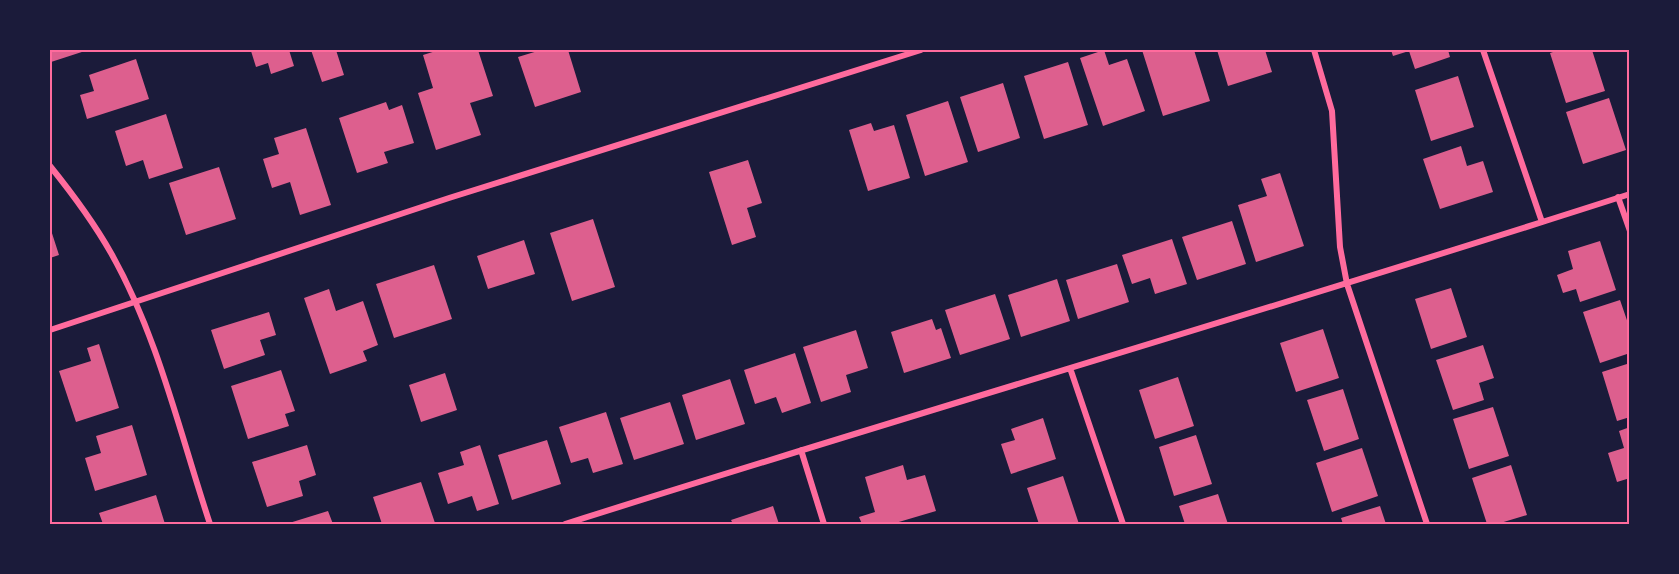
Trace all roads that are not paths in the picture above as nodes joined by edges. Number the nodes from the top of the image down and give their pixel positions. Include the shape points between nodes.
1 (921, 50) edge
2 (1314, 50) edge
3 (1483, 50) edge
4 (50, 166) edge
5 (1629, 194) edge
6 (1618, 197) junction
7 (1542, 222) junction
8 (1629, 231) edge
9 (1347, 284) junction
10 (134, 302) junction
11 (50, 330) edge
12 (1070, 368) junction
13 (801, 450) junction
14 (210, 525) edge
15 (565, 525) edge
16 (824, 525) edge
17 (1123, 525) edge
18 (1427, 525) edge

1 - 10 street
2 - 9 street via 1332,111 1340,247
3 - 7 street
4 - 10 street via 111,252
5 - 6 street
6 - 7 street
6 - 8 street
7 - 9 street
9 - 12 street
9 - 18 street
10 - 11 street
10 - 14 street via 151,342
12 - 13 street
12 - 17 street
13 - 15 street
13 - 16 street

